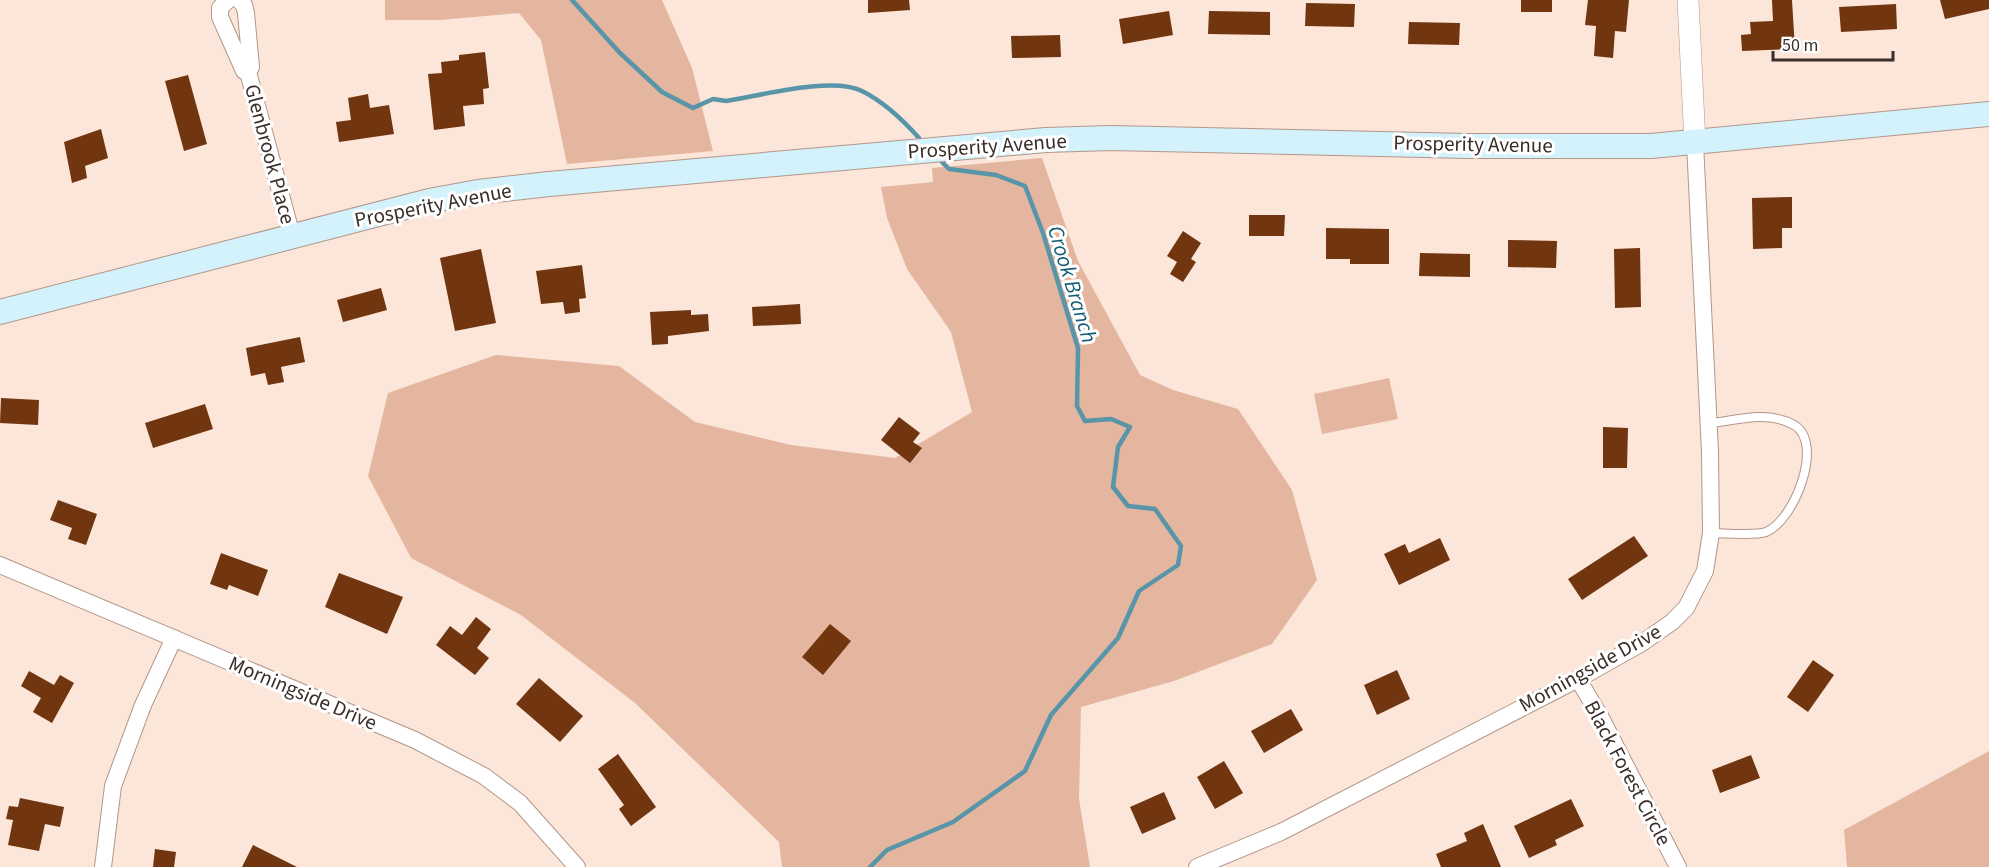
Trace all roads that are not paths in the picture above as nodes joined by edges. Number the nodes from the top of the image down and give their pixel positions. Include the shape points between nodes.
1 (228, 0) edge
2 (239, 0) edge
3 (1688, 0) edge
4 (248, 72) junction
5 (1989, 114) edge
6 (1695, 143) junction
7 (292, 236) junction
8 (0, 312) edge
9 (1708, 424) junction
10 (1711, 533) junction
11 (0, 565) edge
12 (174, 638) junction
13 (1578, 679) junction
14 (102, 867) edge
15 (577, 867) edge
16 (1197, 867) edge
17 (1678, 867) edge

1 - 4 street via 220,8 220,17 244,71
2 - 4 street via 246,13 251,67
3 - 6 street
4 - 7 street, Glenbrook Place
5 - 6 main road, Prosperity Avenue
6 - 7 main road, Prosperity Avenue via 1468,146 1046,140 478,192
6 - 9 street, Morningside Drive
7 - 8 main road, Prosperity Avenue
9 - 10 street, Morningside Drive
9 - 10 lane via 1774,416 1797,426 1807,442 1804,482 1783,519 1766,532
10 - 13 street, Morningside Drive via 1706,571 1686,608 1642,643
11 - 12 street, Morningside Drive
12 - 14 street via 143,705 113,786
12 - 15 street, Morningside Drive via 459,761 520,803
13 - 16 street, Morningside Drive via 1292,827
13 - 17 street, Black Forest Circle

